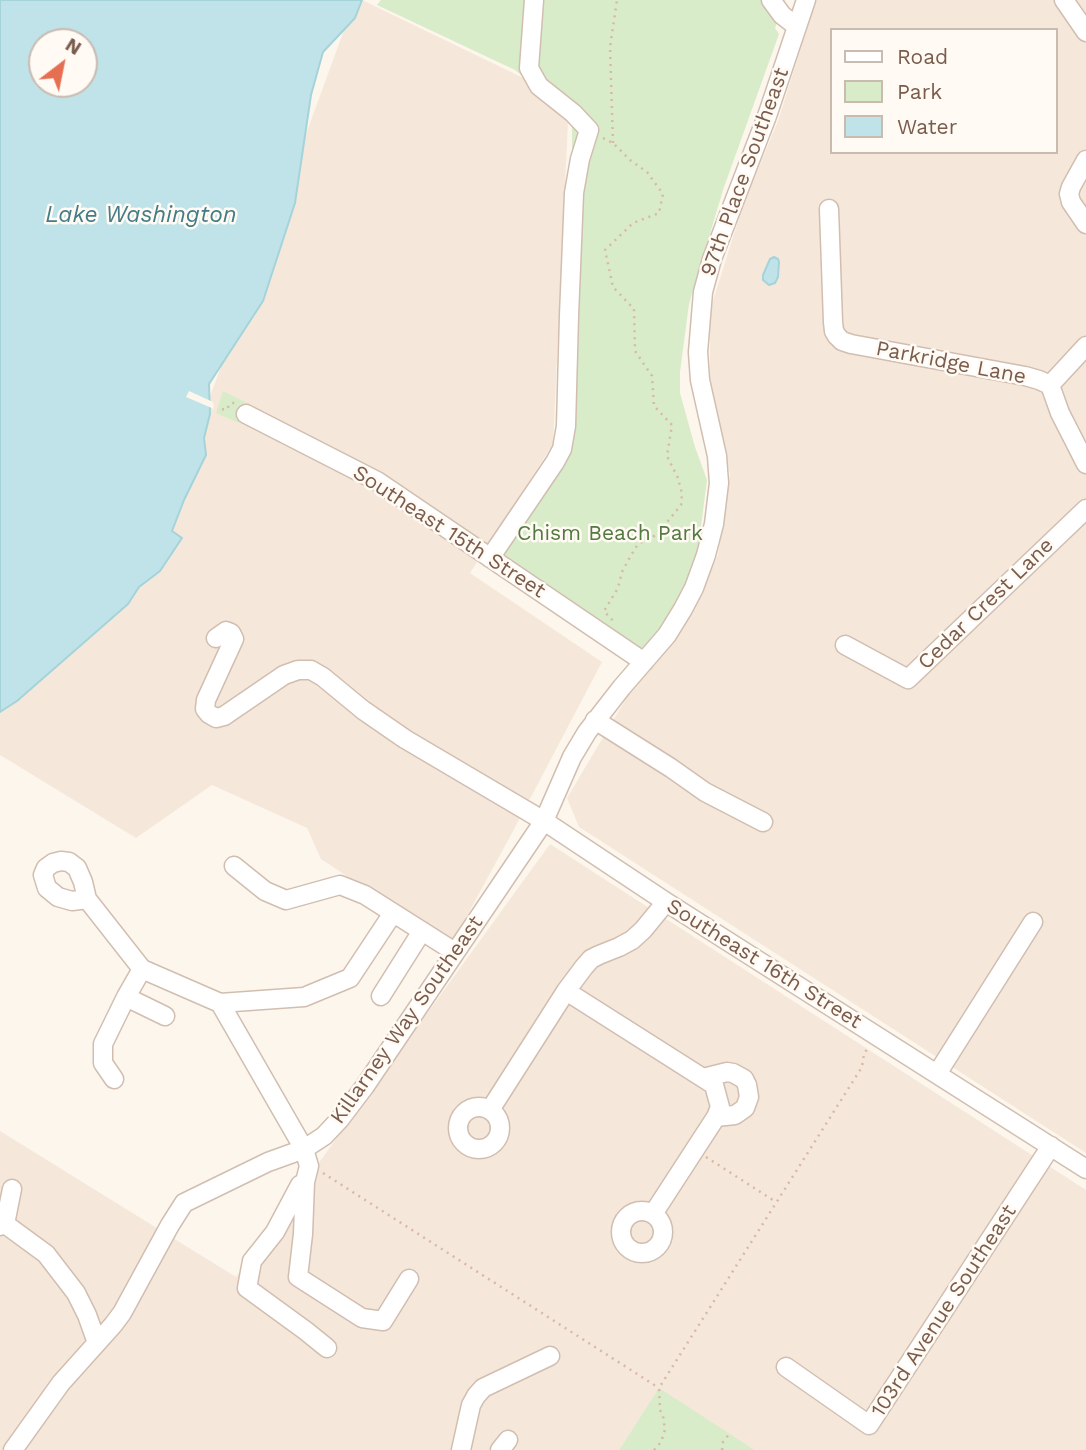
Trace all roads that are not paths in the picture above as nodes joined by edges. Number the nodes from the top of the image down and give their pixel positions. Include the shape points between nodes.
1 (534, 0) edge
2 (771, 0) edge
3 (806, 0) edge
4 (1064, 0) edge
5 (796, 26) junction
6 (1086, 32) edge
7 (1086, 159) edge
8 (829, 209) dead end
9 (1086, 224) edge
10 (1086, 346) edge
11 (1050, 385) junction
12 (246, 414) dead end
13 (1086, 464) edge
14 (1086, 509) edge
15 (490, 558) junction
16 (216, 638) dead end
17 (845, 645) dead end
18 (644, 662) junction
19 (596, 720) junction
20 (544, 821) junction
21 (764, 822) dead end
22 (234, 866) dead end
23 (87, 899) dead end
24 (666, 902) junction
25 (393, 913) junction
26 (1033, 922) dead end
27 (422, 931) junction
28 (455, 952) junction
29 (142, 969) junction
30 (566, 991) junction
31 (381, 996) dead end
32 (126, 997) junction
33 (220, 1003) junction
34 (165, 1016) dead end
35 (937, 1073) junction
36 (703, 1078) junction
37 (114, 1079) dead end
38 (490, 1110) dead end
39 (716, 1117) junction
40 (1051, 1146) junction
41 (304, 1149) junction
42 (1086, 1169) edge
43 (305, 1182) junction
44 (12, 1189) dead end
45 (653, 1214) dead end
46 (3, 1225) edge
47 (409, 1279) dead end
48 (97, 1343) junction
49 (327, 1348) dead end
50 (550, 1356) dead end
51 (786, 1367) dead end
52 (13, 1450) edge
53 (461, 1450) edge

1 - 15 street via 529,68 539,86 589,130 574,193 566,436 555,462
2 - 5 street
3 - 5 street, 97th Place Southeast
4 - 6 street
5 - 18 street, 97th Place Southeast via 703,292 698,352 717,456 714,524 694,588 667,635
7 - 9 street via 1069,194
8 - 11 street, Parkridge Lane via 834,331 842,341 1025,376
10 - 11 street
11 - 13 street
12 - 15 street, Southeast 15th Street via 377,481
14 - 17 street, Cedar Crest Lane via 908,679
15 - 18 street, Southeast 15th Street
16 - 20 street, Southeast 16th Street via 226,631 234,639 206,701 209,715 224,716 284,675 311,670 397,734
18 - 19 street, Killarney Way Southeast
19 - 20 street, Killarney Way Southeast via 572,757
19 - 21 street via 705,792
20 - 24 street, Southeast 16th Street
20 - 28 street, Killarney Way Southeast
22 - 25 street via 265,891 286,900 340,885
23 - 29 street
24 - 30 street via 632,940 591,959
24 - 35 street, Southeast 16th Street
25 - 27 street
25 - 33 street via 350,978 304,997
26 - 35 street
27 - 28 street
27 - 31 street
28 - 41 street, Killarney Way Southeast via 340,1119
29 - 32 street
29 - 33 street
30 - 36 street
30 - 38 street
32 - 34 street
32 - 37 street via 103,1044 103,1063
33 - 41 street
35 - 40 street, Southeast 16th Street
36 - 39 street via 718,1096
36 - 39 street via 733,1073 744,1079 749,1091 748,1103 740,1112
39 - 45 street
40 - 42 street, Southeast 16th Street
40 - 51 street, 103rd Avenue Southeast via 869,1425
41 - 43 street via 309,1166
41 - 48 street, Killarney Way Southeast via 184,1203 122,1313
43 - 47 street via 298,1277 362,1318 383,1321
43 - 49 street via 252,1261 247,1289
44 - 46 street
46 - 48 street via 46,1254 76,1293
48 - 52 street, Killarney Way Southeast via 61,1383
50 - 53 street via 483,1388 471,1405

